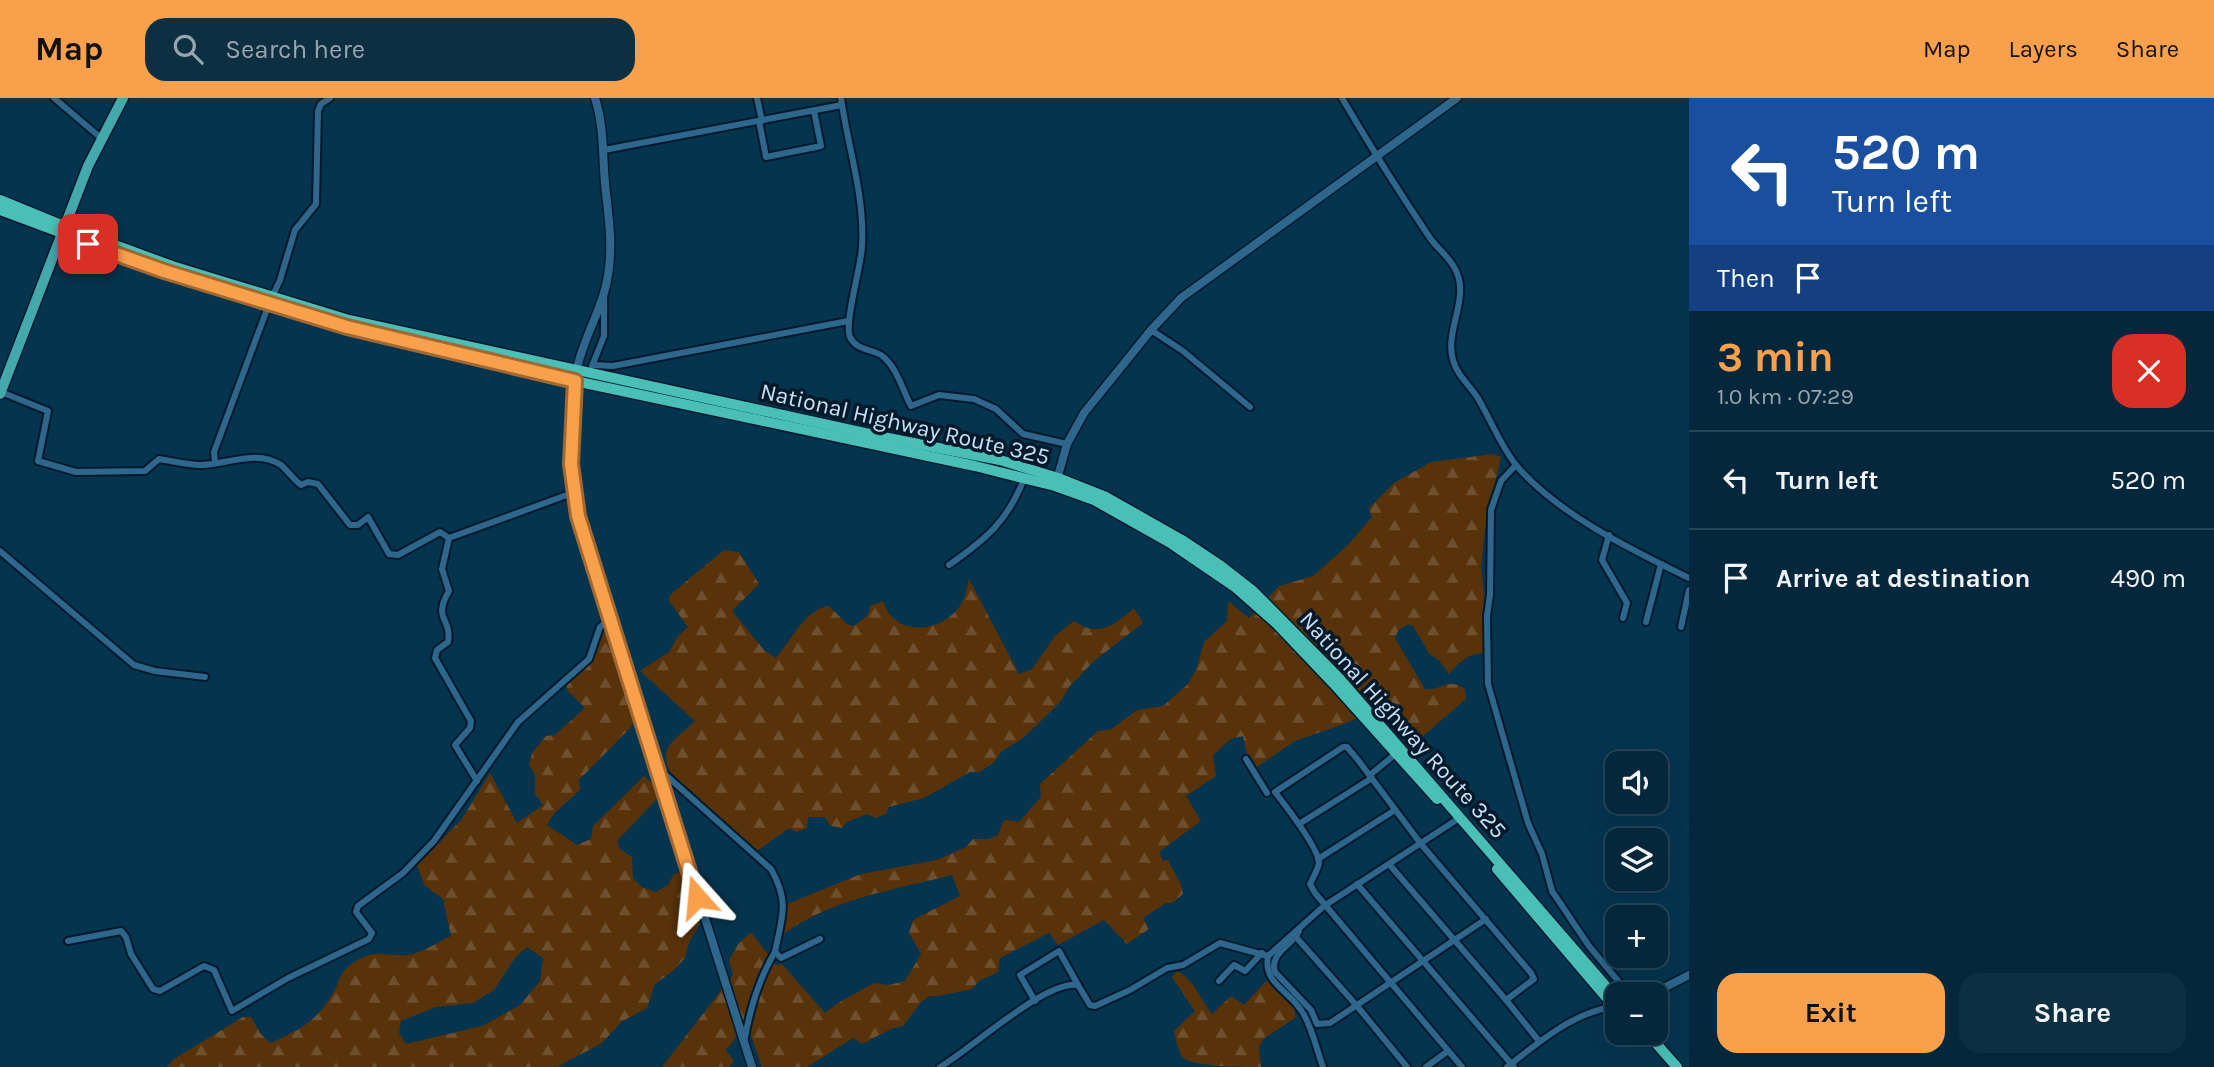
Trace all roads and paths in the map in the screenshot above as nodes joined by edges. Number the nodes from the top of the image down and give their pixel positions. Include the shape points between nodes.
1 (54, 98) edge
2 (123, 98) edge
3 (330, 98) edge
4 (595, 98) edge
5 (757, 98) edge
6 (1342, 98) edge
7 (1457, 98) edge
8 (841, 102) edge
9 (814, 111) junction
10 (760, 121) junction
11 (101, 138) junction
12 (604, 150) junction
13 (1376, 156) junction
14 (0, 200) edge
15 (0, 210) edge
16 (64, 231) junction
17 (603, 294) junction
18 (270, 300) junction
19 (848, 321) junction
20 (1151, 330) junction
21 (594, 365) junction
22 (580, 370) junction
23 (575, 381) junction
24 (1, 393) edge
25 (1250, 407) dead end
26 (1067, 444) junction
27 (215, 463) junction
28 (1516, 465) junction
29 (1024, 479) junction
30 (1056, 482) junction
31 (575, 492) junction
32 (1609, 535) junction
33 (449, 538) junction
34 (0, 551) edge
35 (1661, 564) junction
36 (949, 565) dead end
37 (1689, 578) edge
38 (1689, 590) edge
39 (1623, 618) dead end
40 (610, 619) junction
41 (1646, 622) dead end
42 (1681, 628) dead end
43 (205, 677) dead end
44 (1399, 752) junction
45 (1246, 759) dead end
46 (659, 769) junction
47 (1371, 776) junction
48 (477, 781) junction
49 (1275, 792) junction
50 (1267, 793) junction
51 (1258, 796) dead end
52 (1395, 810) junction
53 (1458, 819) junction
54 (1300, 824) junction
55 (1421, 844) junction
56 (1318, 859) junction
57 (1389, 864) junction
58 (1357, 884) junction
59 (1324, 906) junction
60 (1486, 919) junction
61 (1301, 926) junction
62 (1296, 937) junction
63 (820, 939) dead end
64 (1455, 940) junction
65 (68, 941) dead end
66 (775, 952) junction
67 (1265, 954) junction
68 (1423, 961) junction
69 (1689, 975) edge
70 (1219, 981) dead end
71 (1619, 982) edge
72 (1391, 983) junction
73 (1078, 985) junction
74 (1668, 986) edge
75 (1605, 995) edge
76 (1506, 1000) junction
77 (1035, 1001) junction
78 (1357, 1006) junction
79 (1605, 1009) edge
80 (1539, 1041) junction
81 (744, 1042) junction
82 (1650, 1045) edge
83 (1658, 1045) edge
84 (1448, 1051) junction
85 (1511, 1066) edge
86 (752, 1067) edge
87 (940, 1067) edge
88 (1323, 1067) edge
89 (1407, 1067) edge
90 (1426, 1067) edge
91 (1462, 1067) edge
92 (1669, 1067) edge
93 (1677, 1067) edge

1 - 11 street
2 - 11 main road
3 - 18 street via 318,111 316,204 295,230
4 - 12 street
5 - 10 street
6 - 13 street
7 - 13 street
8 - 9 street
8 - 19 street via 862,225 858,280
9 - 10 street
9 - 10 street via 821,146 766,157
10 - 12 street
11 - 16 main road
12 - 17 street via 610,268
13 - 20 street via 1197,285
13 - 28 street via 1454,267 1460,294 1452,358
14 - 16 highway, National Highway Route 325
15 - 16 highway, National Highway Route 325
16 - 18 highway, National Highway Route 325
16 - 24 main road
17 - 21 street via 604,336
17 - 22 street
18 - 22 highway, National Highway Route 325
18 - 23 highway, National Highway Route 325 via 347,327
18 - 27 street via 214,452
19 - 21 street via 613,366
19 - 26 street via 851,340 882,356 911,406 939,396 974,399 996,409 1023,433
20 - 25 street
20 - 26 street via 1091,402
21 - 22 street
22 - 23 street
22 - 30 highway, National Highway Route 325 via 1000,460
23 - 29 highway, National Highway Route 325
23 - 31 street via 571,464
24 - 27 street via 48,411 38,461 76,472 145,471 159,459
26 - 30 street
27 - 33 street via 236,458 269,461 282,466 301,485 318,484 350,525 368,517 389,554 398,555 440,532
28 - 32 street via 1574,516
28 - 71 street via 1501,481 1491,510 1488,684 1552,891
29 - 30 highway, National Highway Route 325
29 - 36 street via 1015,502 986,539
30 - 44 highway, National Highway Route 325 via 1106,497 1182,540 1253,591 1336,674
31 - 33 street
31 - 40 street
32 - 35 street
32 - 39 street via 1602,560 1628,603
33 - 48 street via 442,569 449,591 441,605 448,642 435,658 471,721 470,729 455,745
34 - 43 street via 134,665
35 - 37 street
35 - 41 street
38 - 42 street
40 - 46 street
40 - 48 street via 600,627 589,659 518,722
44 - 47 street
44 - 53 highway, National Highway Route 325
45 - 50 street
46 - 66 street via 771,870 784,900
46 - 81 street
47 - 49 street via 1343,747
47 - 52 street
47 - 54 street
48 - 65 street via 434,841 402,873 358,906 356,912 372,933 369,939 232,1011 214,970 204,966 160,991 153,989 121,931
49 - 50 street
49 - 54 street
50 - 51 street
52 - 55 street
52 - 56 street
53 - 55 street
53 - 75 highway, National Highway Route 325
54 - 56 street
55 - 57 street
55 - 60 street
56 - 59 street via 1310,884
57 - 58 street
57 - 64 street
58 - 59 street
58 - 68 street
59 - 61 street
59 - 72 street
60 - 64 street
60 - 76 street via 1534,979
61 - 62 street
61 - 67 street
62 - 78 street
62 - 78 street via 1275,957 1273,965 1311,1010 1317,1024 1330,1023
63 - 66 street via 780,958
64 - 68 street
64 - 76 street
66 - 81 street via 756,990
67 - 70 street via 1245,971 1234,965
67 - 73 street via 1220,943 1100,1005 1090,1005
67 - 88 street via 1270,978 1302,1010
68 - 72 street
68 - 85 street
69 - 74 street
72 - 78 street
72 - 84 street
73 - 77 street via 1063,986
73 - 77 street via 1059,951 1020,975
76 - 80 street
77 - 87 street
78 - 89 street
79 - 80 street via 1586,1014
80 - 85 street
81 - 86 street
82 - 92 highway
83 - 93 highway
84 - 90 street
84 - 91 street

